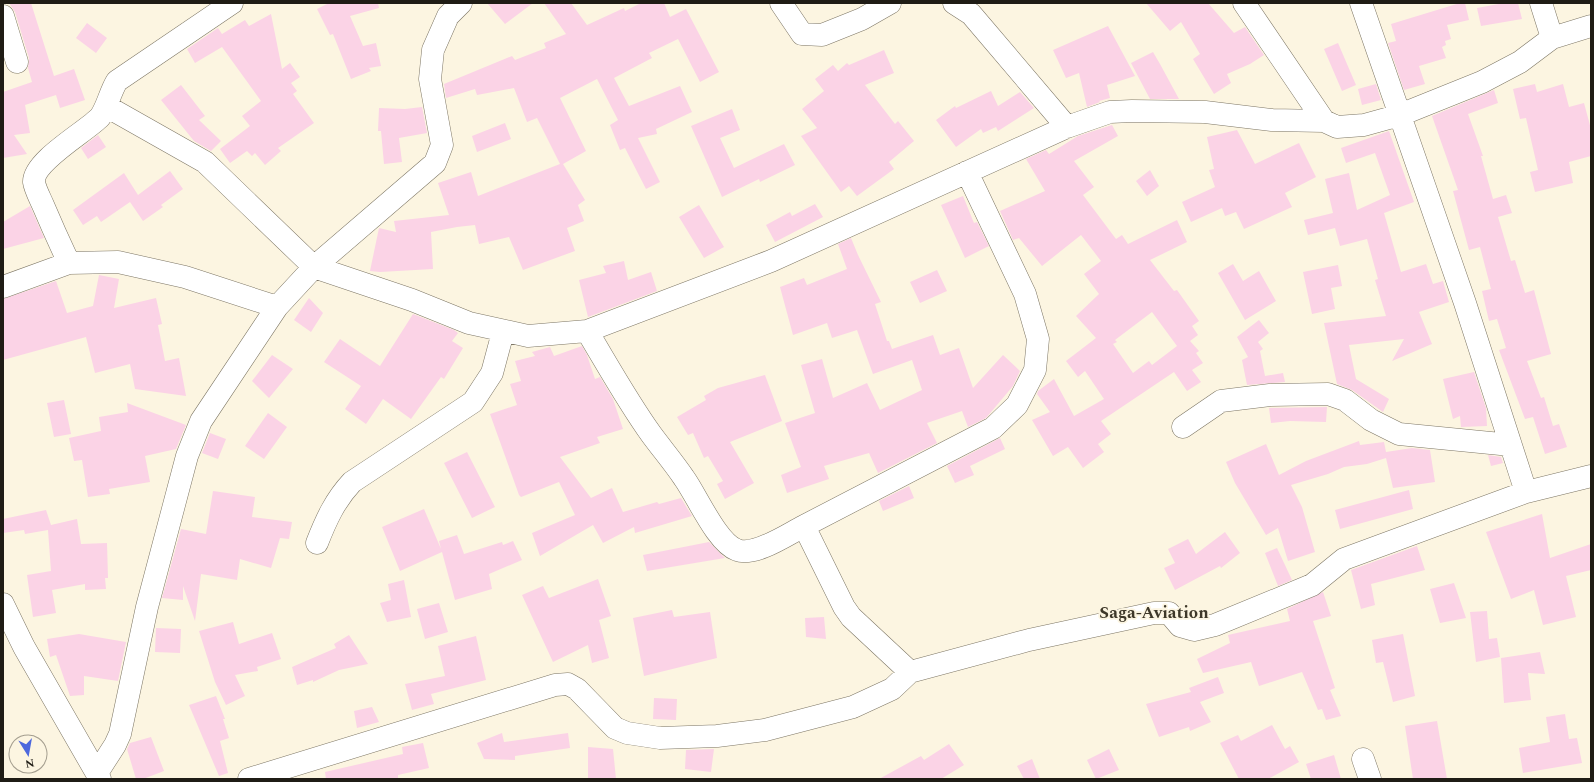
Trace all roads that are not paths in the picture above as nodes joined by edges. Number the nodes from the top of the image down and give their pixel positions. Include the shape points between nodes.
1 (232, 3) edge
2 (461, 3) edge
3 (781, 3) edge
4 (890, 3) edge
5 (954, 3) edge
6 (1244, 3) edge
7 (1361, 3) edge
8 (1541, 3) edge
9 (3, 16) edge
10 (1591, 26) edge
11 (1552, 38) junction
12 (17, 62) dead end
13 (106, 106) junction
14 (1400, 115) junction
15 (1324, 121) junction
16 (1067, 127) junction
17 (967, 172) junction
18 (68, 264) junction
19 (314, 267) junction
20 (3, 287) edge
21 (277, 307) junction
22 (587, 331) junction
23 (503, 332) junction
24 (1183, 427) dead end
25 (1510, 444) junction
26 (1591, 476) edge
27 (1526, 492) junction
28 (804, 526) junction
29 (317, 543) dead end
30 (3, 604) edge
31 (910, 672) junction
32 (1363, 759) dead end
33 (98, 776) edge
34 (249, 779) edge
35 (1370, 779) edge

1 - 13 street via 117,82
2 - 19 street via 448,16 433,50 430,79 442,145 436,163
3 - 4 street via 802,34 822,34 862,19
5 - 16 street via 971,14
6 - 15 street
7 - 14 street
8 - 11 street
9 - 12 street
10 - 11 street
11 - 14 street via 1520,62 1482,82
13 - 18 street via 100,116 57,148 36,175 34,182
13 - 19 street via 205,162
14 - 15 street via 1364,125 1337,127
14 - 25 street via 1465,303
15 - 16 street via 1272,120 1205,112 1132,111 1110,112
16 - 17 street
17 - 22 street via 771,261
17 - 28 street via 1025,294 1038,339 1035,370 1017,405 993,428
18 - 20 street
18 - 21 street via 118,262 185,277
19 - 21 street
19 - 23 street via 412,300 469,323
21 - 33 street via 201,421 187,456 147,607 120,734 116,746
22 - 23 street via 528,336
22 - 28 street via 630,402 685,479 726,544 747,552
23 - 29 street via 492,373 473,402 352,482 340,495 329,514
24 - 25 street via 1221,401 1270,394 1328,394 1345,400 1371,420 1399,434
25 - 27 street
26 - 27 street
27 - 31 street via 1344,558 1312,585 1215,625 1194,630 1180,626 1169,613 1154,613 1029,640
28 - 31 street via 851,617
30 - 33 street via 24,647
31 - 34 street via 892,689 853,707 765,730 718,736 660,738 627,733 615,728 577,689 568,684 555,685
32 - 35 street

